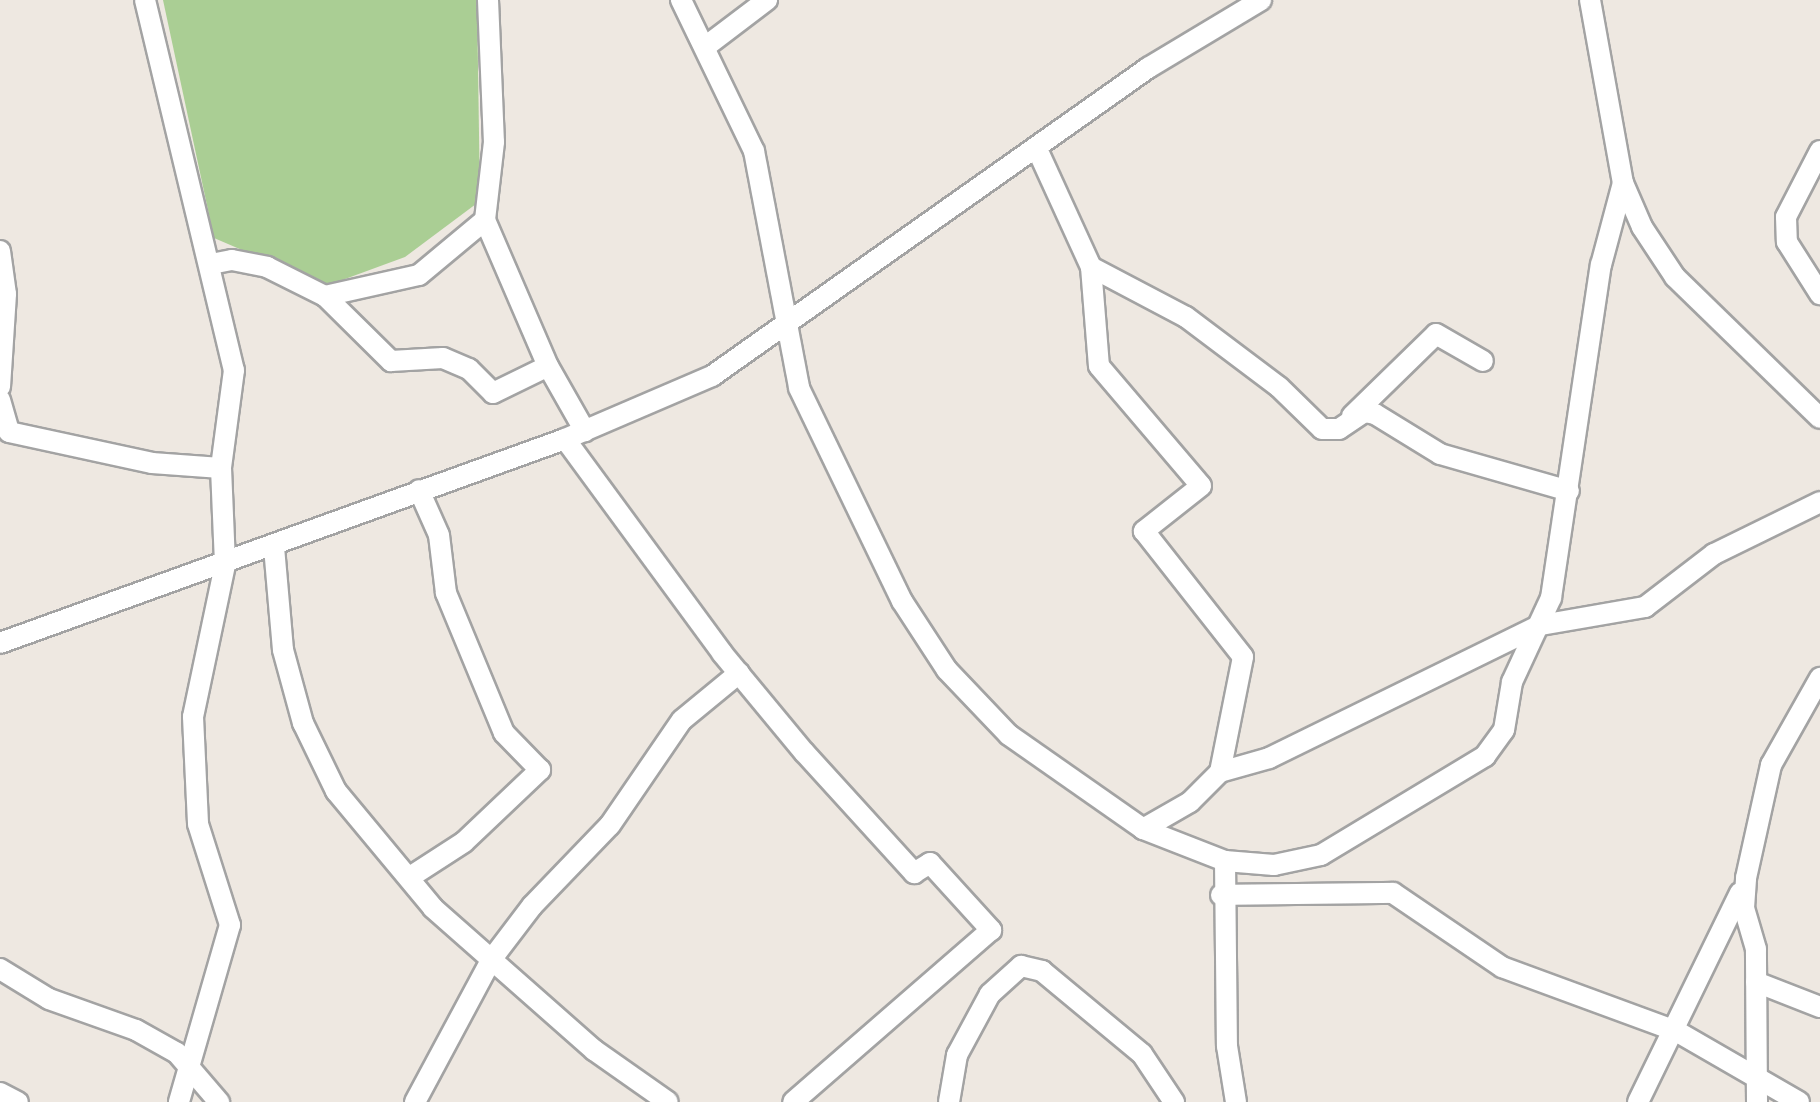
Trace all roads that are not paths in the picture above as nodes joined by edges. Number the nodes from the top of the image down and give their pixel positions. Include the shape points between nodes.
1 (146, 0) edge
2 (488, 0) edge
3 (681, 0) edge
4 (767, 0) edge
5 (1261, 0) edge
6 (1590, 0) edge
7 (705, 47) junction
8 (1037, 150) junction
9 (1820, 150) edge
10 (1624, 183) junction
11 (485, 220) junction
12 (0, 251) edge
13 (211, 264) junction
14 (1092, 266) junction
15 (1820, 294) edge
16 (326, 296) junction
17 (791, 322) junction
18 (1484, 361) dead end
19 (548, 366) junction
20 (0, 387) edge
21 (0, 400) edge
22 (1352, 416) junction
23 (1820, 418) edge
24 (585, 430) junction
25 (565, 440) junction
26 (221, 468) junction
27 (419, 490) junction
28 (1568, 491) junction
29 (1820, 502) edge
30 (274, 547) junction
31 (225, 565) junction
32 (1542, 625) junction
33 (0, 643) edge
34 (739, 673) junction
35 (1820, 678) edge
36 (1220, 772) junction
37 (1144, 829) junction
38 (1225, 861) junction
39 (410, 877) junction
40 (1746, 878) junction
41 (1220, 895) junction
42 (491, 960) junction
43 (0, 968) edge
44 (1756, 982) junction
45 (1820, 1007) edge
46 (1676, 1031) junction
47 (191, 1068) junction
48 (1756, 1072) junction
49 (0, 1093) edge
50 (18, 1102) edge
51 (180, 1102) edge
52 (218, 1102) edge
53 (416, 1102) edge
54 (668, 1102) edge
55 (793, 1102) edge
56 (949, 1102) edge
57 (1174, 1102) edge
58 (1236, 1102) edge
59 (1638, 1102) edge
60 (1757, 1102) edge
61 (1799, 1102) edge

1 - 13 street
2 - 11 street via 494,142
3 - 7 street
4 - 7 street
5 - 8 street via 1148,68
6 - 10 street
7 - 17 street via 754,151
8 - 14 street
8 - 17 street
9 - 15 street via 1786,217 1787,242
10 - 23 street via 1642,228 1675,277
10 - 28 street via 1601,266
11 - 16 street via 419,275
11 - 19 street
12 - 20 street via 6,294
13 - 16 street via 232,260 267,268
13 - 26 street via 234,370
14 - 22 street via 1186,317 1280,387 1322,429 1339,429
14 - 36 street via 1100,366 1201,486 1144,530 1243,657
16 - 19 street via 391,362 443,358 468,369 493,393
17 - 24 street via 712,376
17 - 37 street via 799,388 859,524 947,670 1009,736
18 - 22 street via 1436,334
19 - 24 street
21 - 26 street via 8,432 152,463
22 - 28 street via 1376,414 1440,454 1488,462
24 - 25 street
25 - 27 street
25 - 34 street
26 - 31 street
27 - 30 street
27 - 39 street via 439,535 446,593 504,732 540,770 464,842
28 - 32 street
29 - 32 street via 1714,554 1646,607
30 - 31 street
30 - 39 street via 284,650 303,723 336,791
31 - 33 street
31 - 47 street via 197,689 193,760 198,824 230,925
32 - 36 street via 1269,758
32 - 38 street via 1512,682 1504,730 1484,756 1321,855 1274,865
34 - 42 street via 682,720 610,825
34 - 55 street via 914,873 930,863 991,930
35 - 40 street via 1771,765
36 - 37 street via 1190,802
37 - 38 street
38 - 41 street
39 - 42 street
40 - 44 street
40 - 46 street
41 - 46 street via 1393,893 1502,966
41 - 58 street
42 - 53 street
42 - 54 street via 617,1069
43 - 47 street via 49,998 136,1030
44 - 45 street
44 - 48 street
46 - 48 street
46 - 59 street
47 - 51 street
47 - 52 street
48 - 60 street
48 - 61 street
49 - 50 street
56 - 57 street via 957,1055 990,994 1021,966 1042,971 1142,1054

